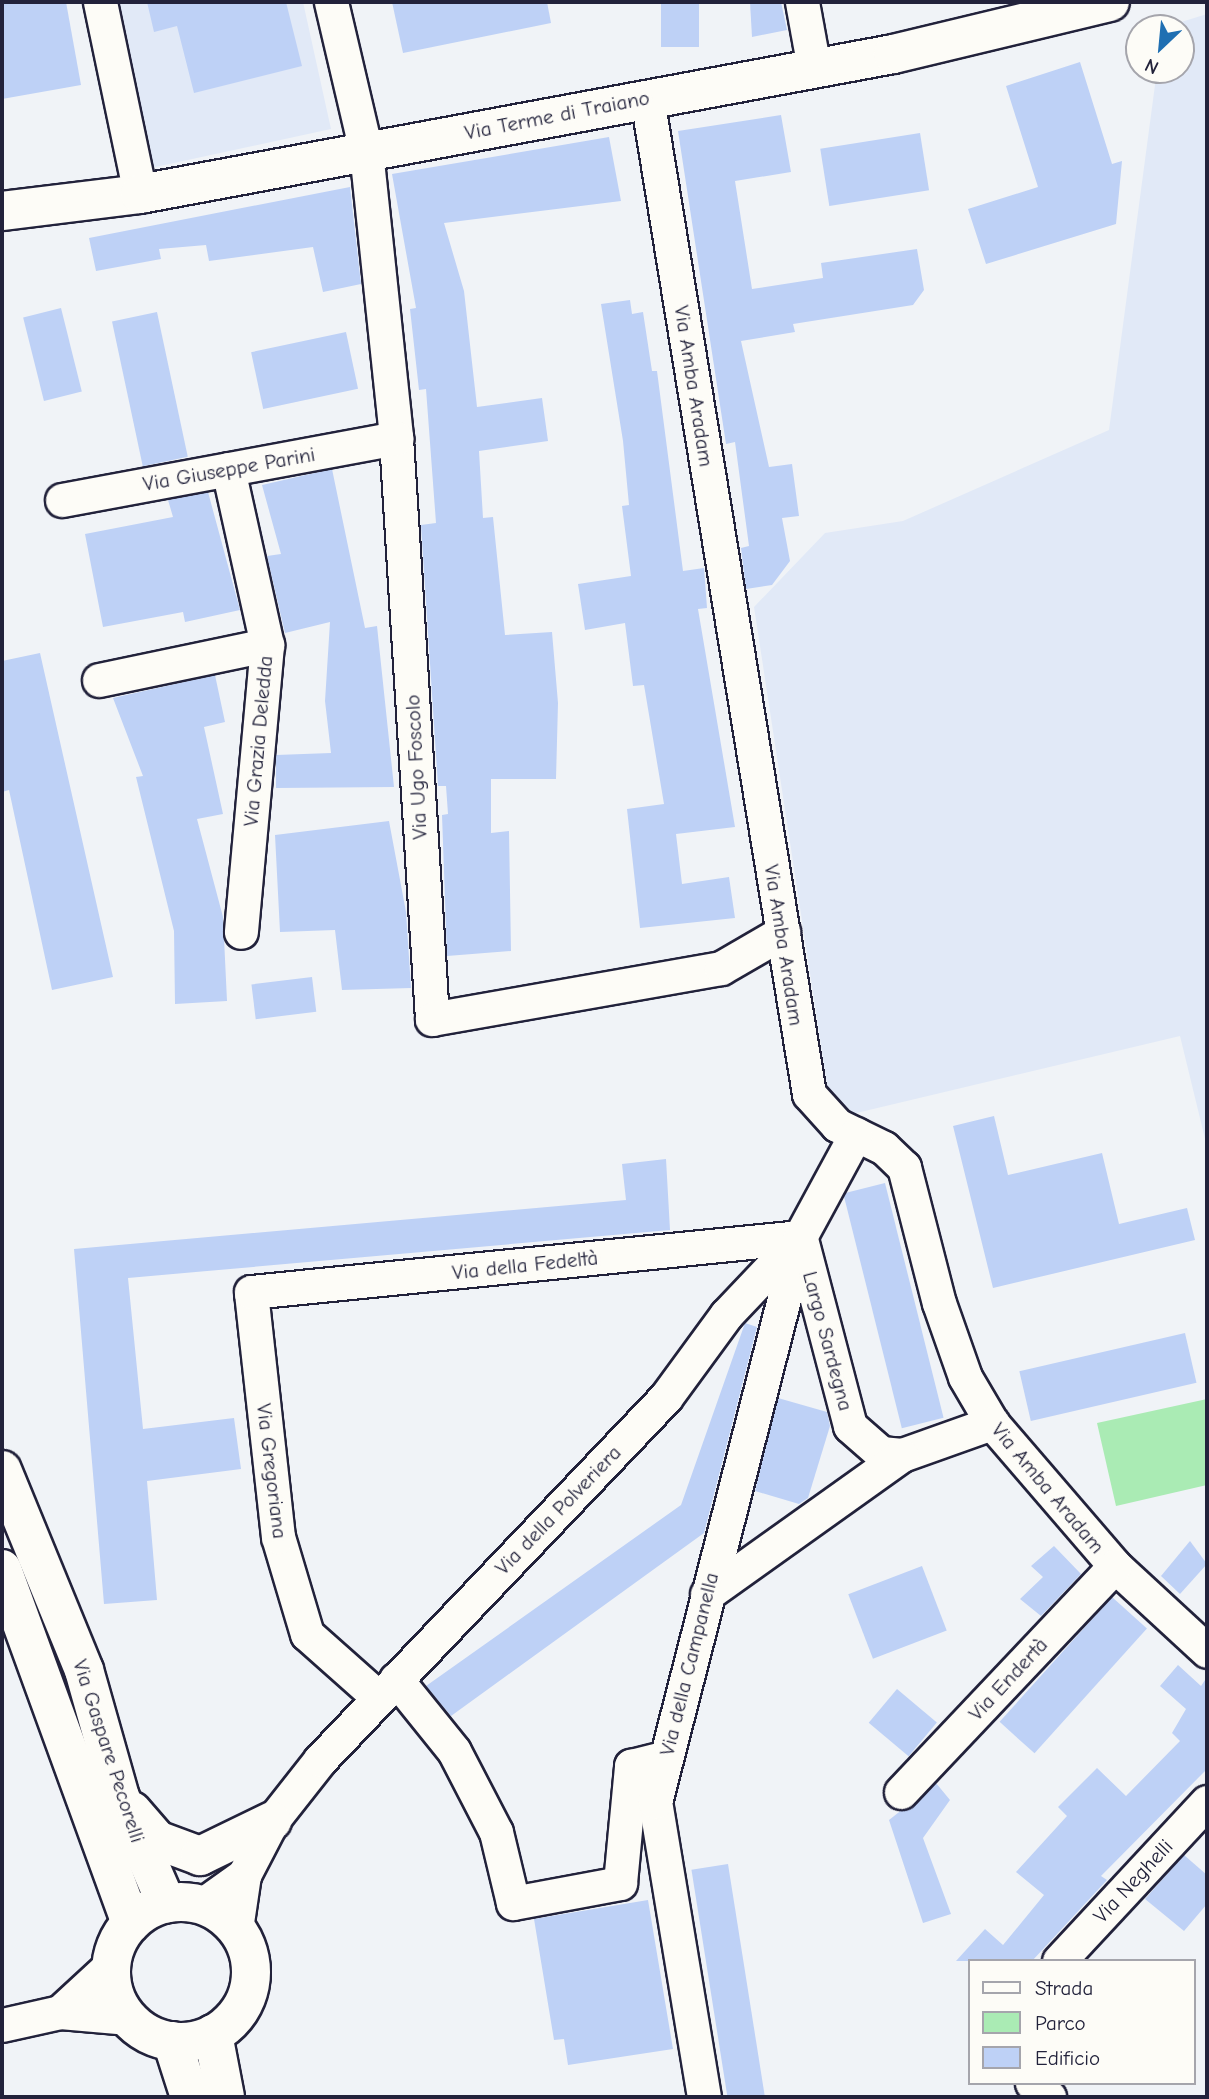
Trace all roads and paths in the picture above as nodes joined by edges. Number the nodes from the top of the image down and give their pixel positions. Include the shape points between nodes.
1 (100, 2) edge
2 (331, 2) edge
3 (802, 2) edge
4 (1110, 2) edge
5 (814, 68) junction
6 (647, 98) junction
7 (366, 151) junction
8 (140, 194) junction
9 (2, 211) edge
10 (396, 438) junction
11 (228, 469) junction
12 (62, 500) dead end
13 (267, 645) junction
14 (99, 680) dead end
15 (241, 932) dead end
16 (783, 932) junction
17 (856, 1134) junction
18 (800, 1237) junction
19 (251, 1292) joint
20 (992, 1423) junction
21 (902, 1455) junction
22 (2, 1470) edge
23 (1115, 1566) junction
24 (2, 1569) edge
25 (707, 1594) junction
26 (1207, 1651) edge
27 (387, 1689) junction
28 (666, 1757) junction
29 (901, 1792) dead end
30 (120, 1797) junction
31 (1207, 1802) edge
32 (272, 1821) junction
33 (244, 1875) junction
34 (184, 1904) junction
35 (131, 1923) junction
36 (236, 1929) junction
37 (1061, 1959) edge
38 (111, 1965) junction
39 (60, 2012) junction
40 (129, 2018) junction
41 (2, 2025) edge
42 (213, 2035) junction
43 (172, 2041) junction
44 (1034, 2085) edge
45 (190, 2097) edge
46 (225, 2097) edge
47 (704, 2097) edge
48 (1049, 2097) edge

1 - 8 street
2 - 7 street, Via Ugo Foscolo
3 - 5 street
4 - 5 street, Via Terme di Traiano
5 - 6 street, Via Terme di Traiano
6 - 7 street, Via Terme di Traiano
6 - 16 street, Via Amba Aradam
7 - 8 street, Via Terme di Traiano
7 - 10 street, Via Ugo Foscolo
8 - 9 street, Via Terme di Traiano
10 - 11 street, Via Giuseppe Parini
10 - 16 street, Via Ugo Foscolo via 432,1019 721,968
11 - 12 street, Via Giuseppe Parini
11 - 13 street, Via Grazia Deledda
13 - 14 street
13 - 15 street, Via Grazia Deledda
16 - 17 street, Via Amba Aradam via 809,1094
17 - 18 street, Via della Polveriera
17 - 20 street, Via Amba Aradam via 904,1167 943,1315 965,1377
18 - 19 street, Via della Fedeltà
18 - 21 street, Largo Sardegna via 850,1426 881,1454
18 - 25 street, Via della Campanella
18 - 27 street, Via della Polveriera via 726,1315 666,1397
19 - 27 street, Via Gregoriana via 278,1537 307,1634
20 - 21 street
20 - 23 street, Via Amba Aradam
21 - 25 street
22 - 30 street, Via Gaspare Pecorelli via 84,1670
23 - 26 street, Via Amba Aradam
23 - 29 street, Via Endertà
24 - 35 street, Via Gaspare Pecorelli
25 - 28 street, Via della Campanella
27 - 28 street, Via Gregoriana via 454,1751 496,1832 513,1903 620,1882 631,1766
27 - 32 street, Via della Polveriera
28 - 47 street, Via della Campanella via 655,1802
30 - 32 street via 156,1840 200,1856
30 - 34 street, Via Gaspare Pecorelli
31 - 37 street, Via Neghelli
32 - 33 street, Via della Polveriera
33 - 34 street, Via della Polveriera
33 - 36 street, Via della Polveriera
34 - 35 street
34 - 36 street
35 - 38 street
36 - 42 street via 246,1947 250,1985 232,2020
38 - 39 street
38 - 40 street via 116,1999
39 - 40 street
39 - 41 street
40 - 43 street
42 - 43 street
42 - 46 street
43 - 45 street
44 - 48 street

